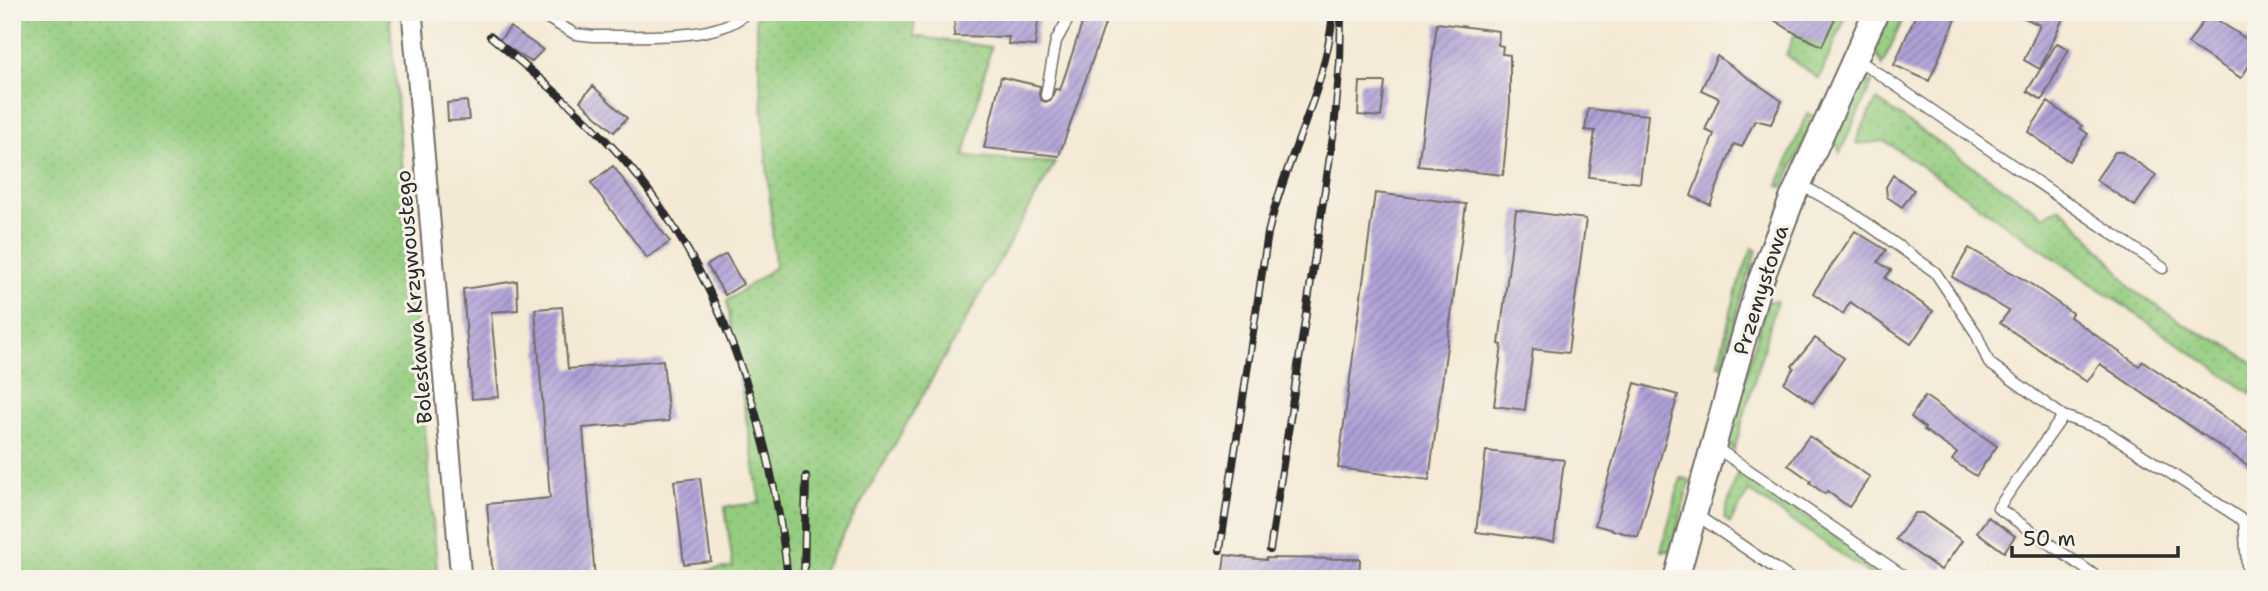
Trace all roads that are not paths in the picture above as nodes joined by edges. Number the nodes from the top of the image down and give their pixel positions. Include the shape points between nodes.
1 (412, 12) edge
2 (537, 12) edge
3 (747, 12) edge
4 (1072, 12) edge
5 (1876, 12) edge
6 (1856, 58) junction
7 (1046, 94) dead end
8 (1800, 184) junction
9 (2163, 268) dead end
10 (2063, 416) junction
11 (1713, 446) junction
12 (1695, 513) junction
13 (461, 579) edge
14 (1676, 579) edge
15 (1791, 579) edge
16 (1908, 579) edge
17 (2100, 579) edge
18 (2248, 579) edge

1 - 13 street, Bolesława Krzywoustego
2 - 3 lane via 575,34 593,36 702,33 732,24
4 - 7 lane via 1056,41
5 - 6 street, Przemysłowa
6 - 8 street, Przemysłowa
6 - 9 lane
8 - 10 lane via 1849,211 1935,272 1976,333 1989,363
8 - 11 street, Przemysłowa via 1757,290
10 - 17 lane via 1998,508
10 - 18 lane via 2104,430 2244,521
11 - 12 street, Przemysłowa
11 - 16 lane
12 - 14 street, Przemysłowa
12 - 15 lane

